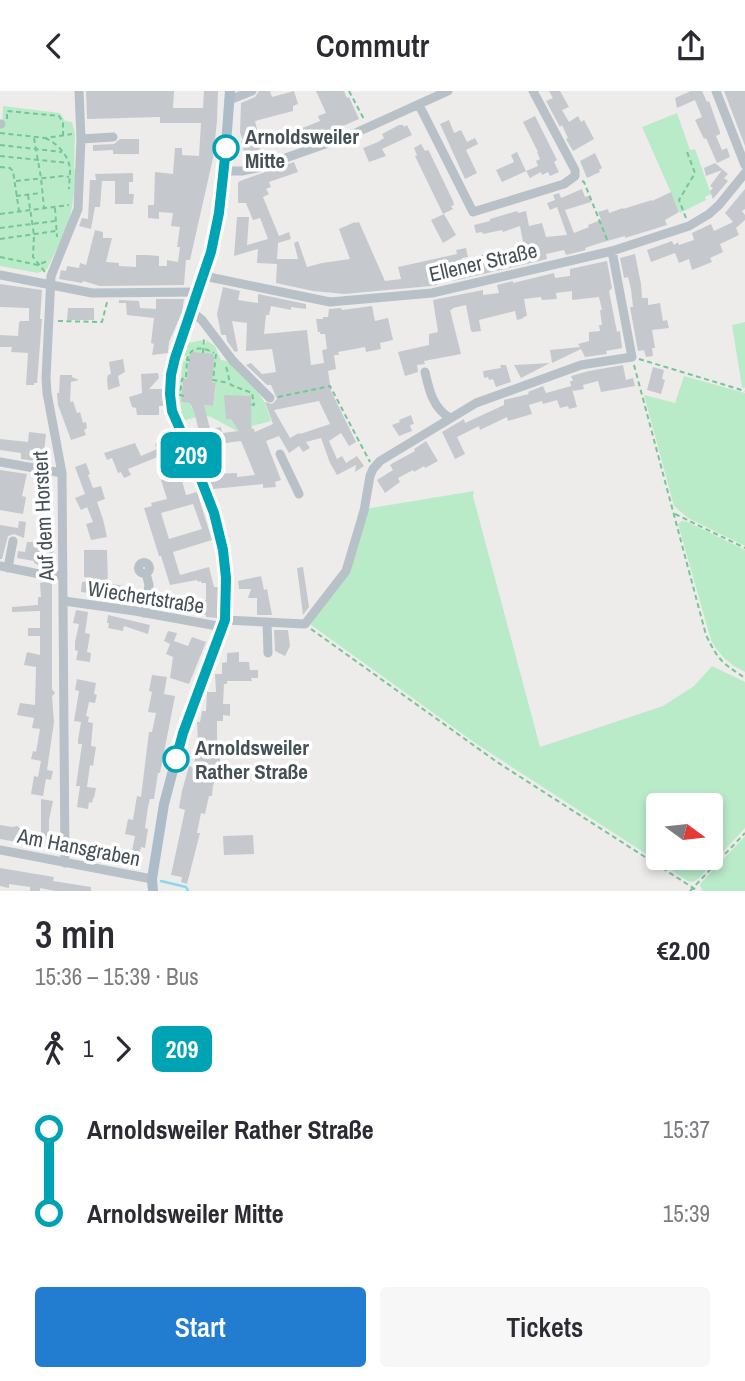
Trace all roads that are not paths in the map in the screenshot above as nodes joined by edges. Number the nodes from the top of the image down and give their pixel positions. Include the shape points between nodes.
1 (79, 91) edge
2 (252, 91) edge
3 (448, 91) edge
4 (533, 91) edge
5 (716, 91) edge
6 (230, 95) edge
7 (419, 105) junction
8 (78, 136) junction
9 (113, 137) dead end
10 (745, 165) edge
11 (224, 171) junction
12 (745, 173) edge
13 (612, 251) junction
14 (0, 275) edge
15 (204, 276) junction
16 (51, 285) junction
17 (198, 292) junction
18 (191, 311) junction
19 (425, 372) dead end
20 (270, 398) road end
21 (450, 418) junction
22 (279, 454) dead end
23 (0, 462) edge
24 (62, 473) junction
25 (299, 494) dead end
26 (13, 541) dead end
27 (4, 567) edge
28 (146, 573) dead end
29 (63, 575) junction
30 (64, 601) junction
31 (144, 613) junction
32 (267, 622) junction
33 (224, 623) junction
34 (268, 653) dead end
35 (0, 850) edge
36 (65, 863) junction
37 (153, 885) edge

1 - 8 street, Auf dem Horstert
2 - 6 street
3 - 7 street
4 - 7 street via 575,176 564,184 473,212
5 - 10 street
6 - 11 main road
7 - 11 street via 257,168
8 - 9 street
8 - 16 street, Auf dem Horstert via 78,209
11 - 15 main road
12 - 13 street, Ellener Straße via 719,205 689,226
13 - 15 street, Ellener Straße via 432,293 330,302
13 - 21 street via 632,357 581,365 476,403
14 - 16 street
15 - 17 main road
16 - 17 street via 92,292
16 - 24 street, Auf dem Horstert via 46,378
17 - 18 main road
18 - 20 street via 215,335 219,352
18 - 33 main road via 175,358 170,394 172,411 214,513 223,550
19 - 21 street via 432,398
21 - 32 street, Wiechertstraße via 373,469 346,571 305,624
22 - 25 street
23 - 24 street
24 - 29 street, Auf dem Horstert
26 - 27 street
27 - 29 street
28 - 31 street via 149,586
29 - 30 street, Auf dem Horstert
30 - 31 street, Wiechertstraße
30 - 36 street, Auf dem Horstert
31 - 33 street, Wiechertstraße
32 - 33 street, Wiechertstraße
32 - 34 street
33 - 37 main road via 183,733 164,804
35 - 36 street, Am Hansgraben
36 - 37 street, Am Hansgraben

